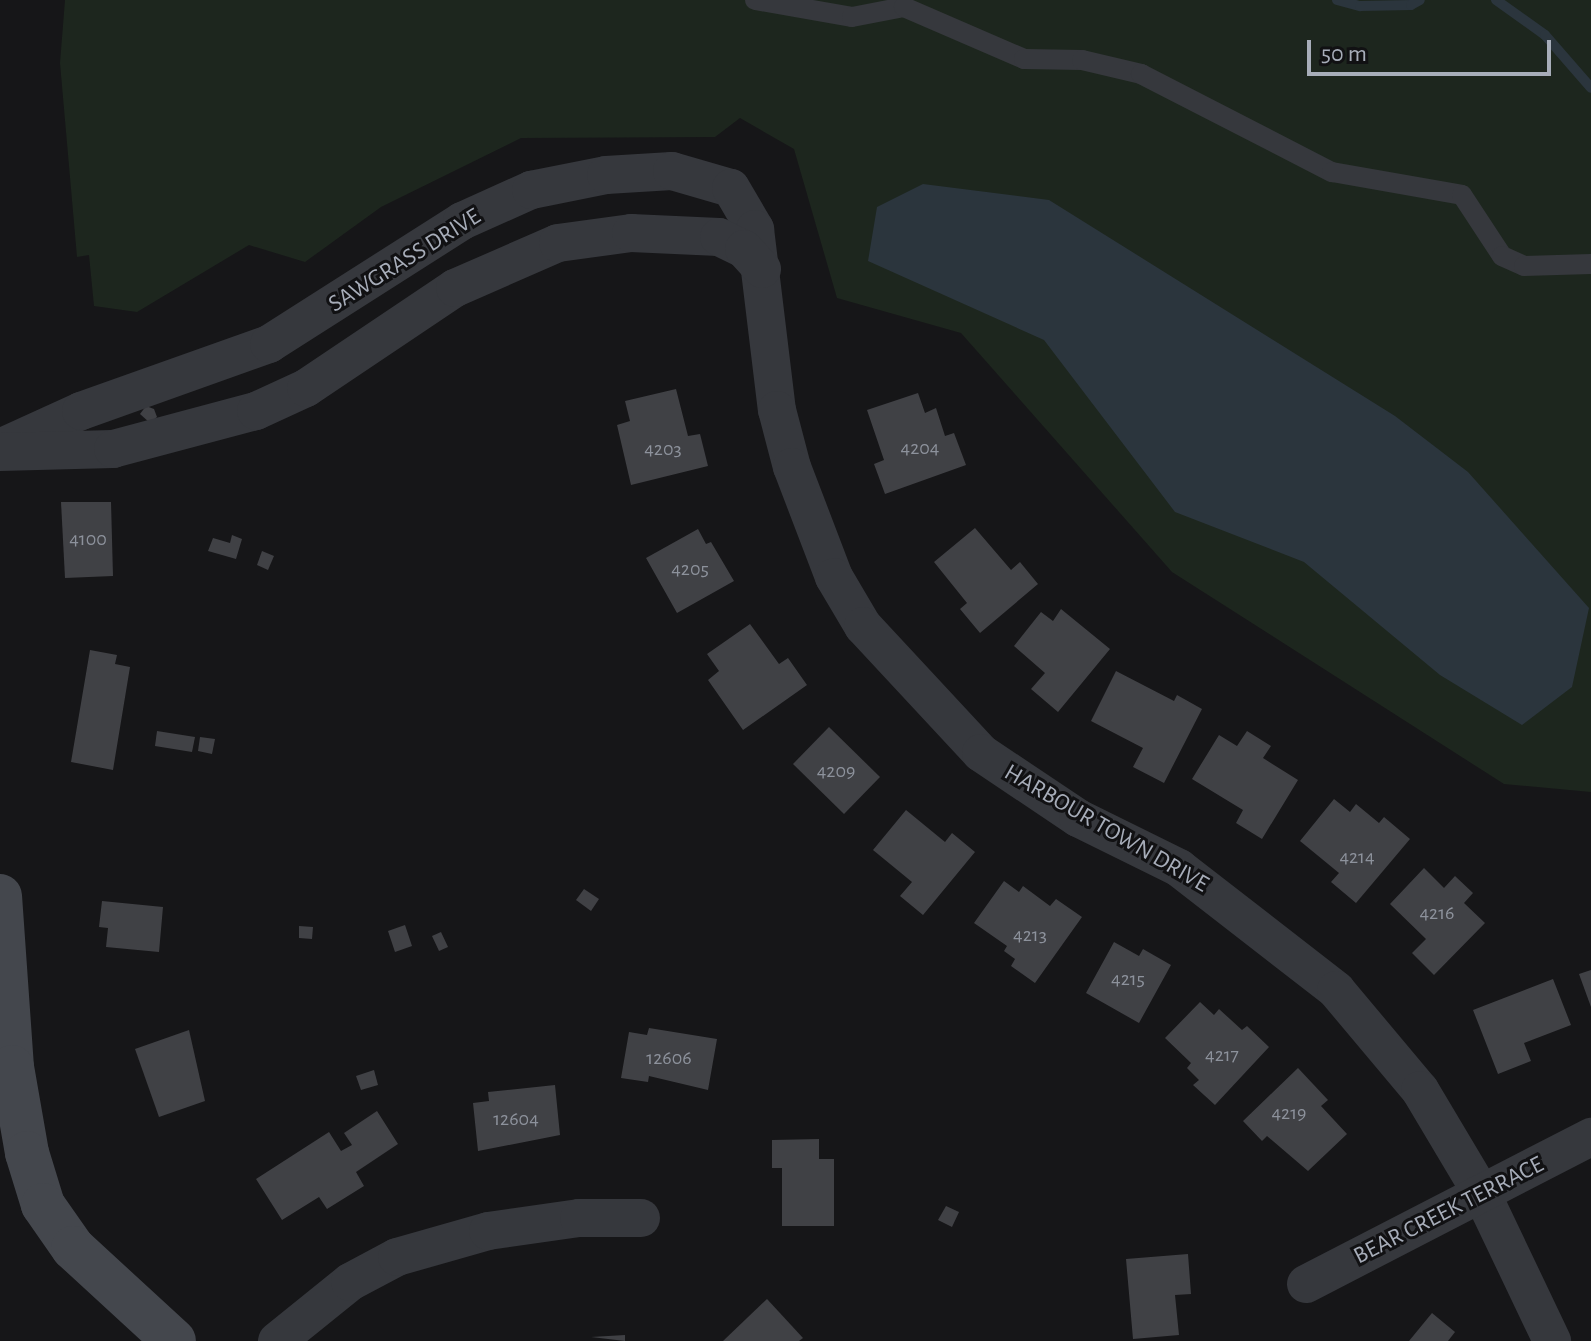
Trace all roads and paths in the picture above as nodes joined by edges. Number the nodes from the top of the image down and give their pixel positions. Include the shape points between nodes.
1 (755, 0) edge
2 (1591, 264) edge
3 (762, 269) junction
4 (172, 378) junction
5 (189, 432) junction
6 (0, 450) edge
7 (0, 896) edge
8 (1591, 1137) edge
9 (1482, 1194) junction
10 (641, 1218) dead end
11 (1306, 1284) dead end
12 (174, 1341) edge
13 (277, 1341) edge
14 (1552, 1341) edge

1 - 2 lane via 852,17 904,7 1024,59 1082,60 1141,74 1332,172 1462,195 1502,256 1524,266
3 - 4 street, SAWGRASS DRIVE via 752,217 731,188 672,171 606,175 531,190 462,221 269,344
3 - 5 street, SAWGRASS DRIVE via 744,249 719,237 631,233 558,243 455,288 306,388
3 - 9 street, HARBOUR TOWN DRIVE via 777,410 792,467 834,577 863,626 981,753 1078,818 1179,868 1336,990 1420,1090
4 - 5 street
4 - 6 street, SAWGRASS DRIVE
5 - 6 street, SAWGRASS DRIVE via 74,453
7 - 12 main road via 12,1067 27,1153 43,1205 65,1240
8 - 9 street, BEAR CREEK TERRACE
9 - 11 street, BEAR CREEK TERRACE
9 - 14 street, HARBOUR TOWN DRIVE
10 - 13 street via 579,1218 488,1231 397,1257 350,1282

